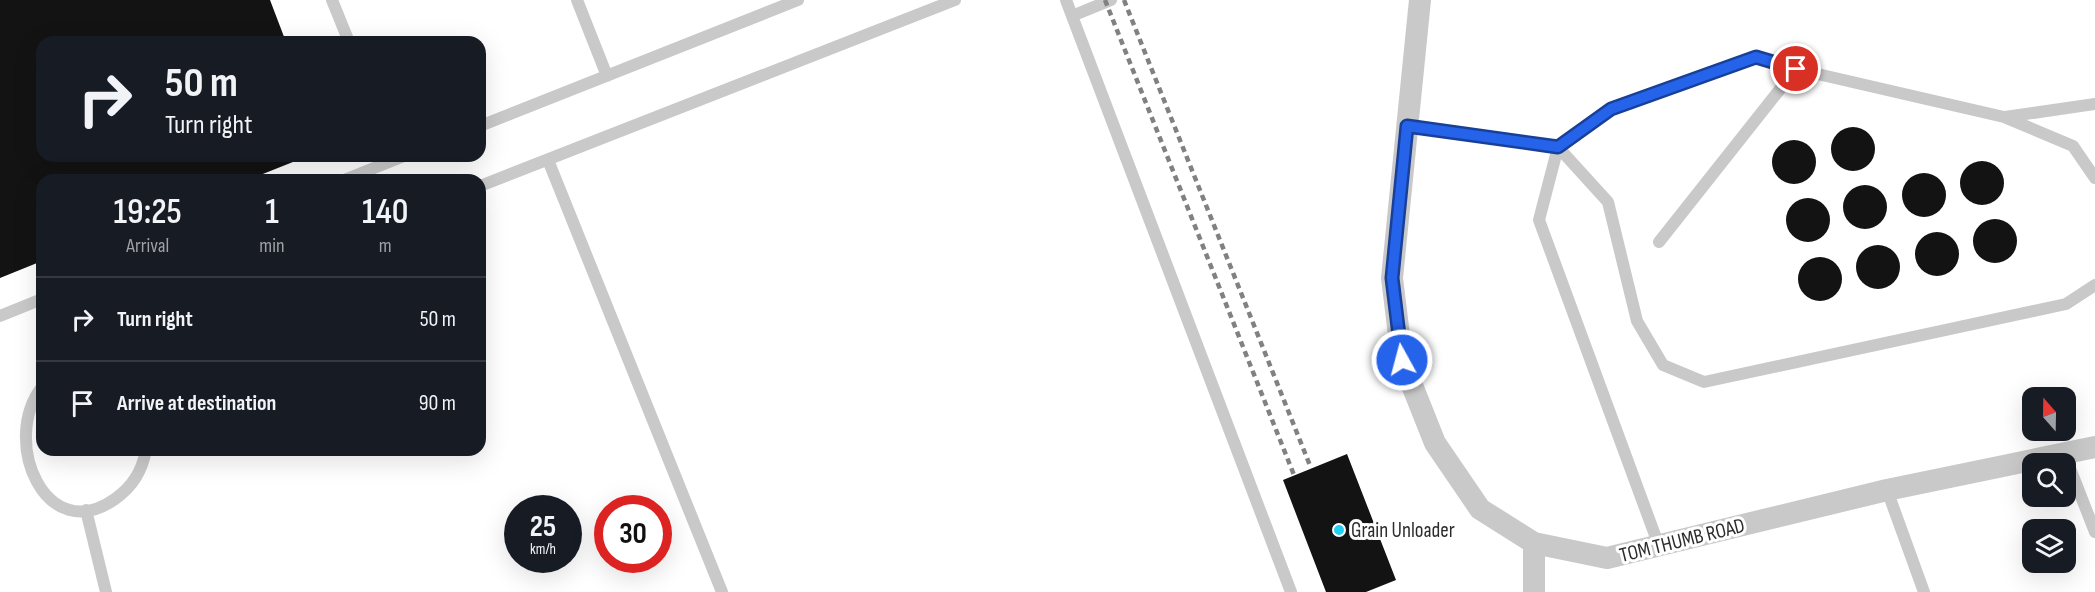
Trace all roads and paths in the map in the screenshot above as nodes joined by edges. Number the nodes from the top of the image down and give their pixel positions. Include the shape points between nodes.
1 (332, 0) edge
2 (577, 0) edge
3 (798, 0) edge
4 (955, 0) edge
5 (1066, 0) edge
6 (1112, 0) edge
7 (1420, 0) edge
8 (1072, 16) junction
9 (347, 36) edge
10 (1796, 69) junction
11 (607, 76) junction
12 (2095, 104) edge
13 (2004, 117) junction
14 (486, 124) edge
15 (1407, 126) junction
16 (1558, 147) junction
17 (548, 160) junction
18 (385, 162) edge
19 (358, 174) edge
20 (2095, 178) edge
21 (486, 184) edge
22 (1659, 242) dead end
23 (2095, 285) edge
24 (36, 301) edge
25 (0, 316) edge
26 (36, 392) edge
27 (16, 418) dead end
28 (2095, 447) edge
29 (2064, 453) edge
30 (144, 456) edge
31 (2022, 462) edge
32 (26, 484) dead end
33 (2076, 484) edge
34 (1887, 490) junction
35 (86, 510) junction
36 (2095, 532) edge
37 (1534, 543) junction
38 (1659, 546) junction
39 (106, 592) edge
40 (722, 592) edge
41 (1291, 592) edge
42 (1534, 592) edge
43 (1924, 592) edge

1 - 9 lane
2 - 11 lane
3 - 11 lane
4 - 17 lane
5 - 8 lane
6 - 8 lane
7 - 15 street, TOM THUMB ROAD
8 - 41 lane
10 - 13 lane
10 - 16 lane via 1756,57 1611,109
10 - 22 lane
11 - 14 lane
12 - 13 lane
13 - 20 lane via 2073,146
15 - 16 lane
15 - 37 street, TOM THUMB ROAD via 1392,278 1402,360 1435,443 1480,509
16 - 23 lane via 1608,202 1637,321 1663,365 1704,382 2066,304
16 - 38 lane via 1539,220
17 - 21 lane
17 - 40 lane
18 - 19 lane
24 - 25 lane
26 - 27 lane
28 - 29 street, TOM THUMB ROAD
30 - 35 lane via 140,473 126,491 108,504
31 - 34 street, TOM THUMB ROAD
32 - 35 lane via 48,503 66,510
33 - 36 lane
34 - 38 street, TOM THUMB ROAD
34 - 43 lane
35 - 39 lane
37 - 38 street, TOM THUMB ROAD via 1607,558
37 - 42 street

